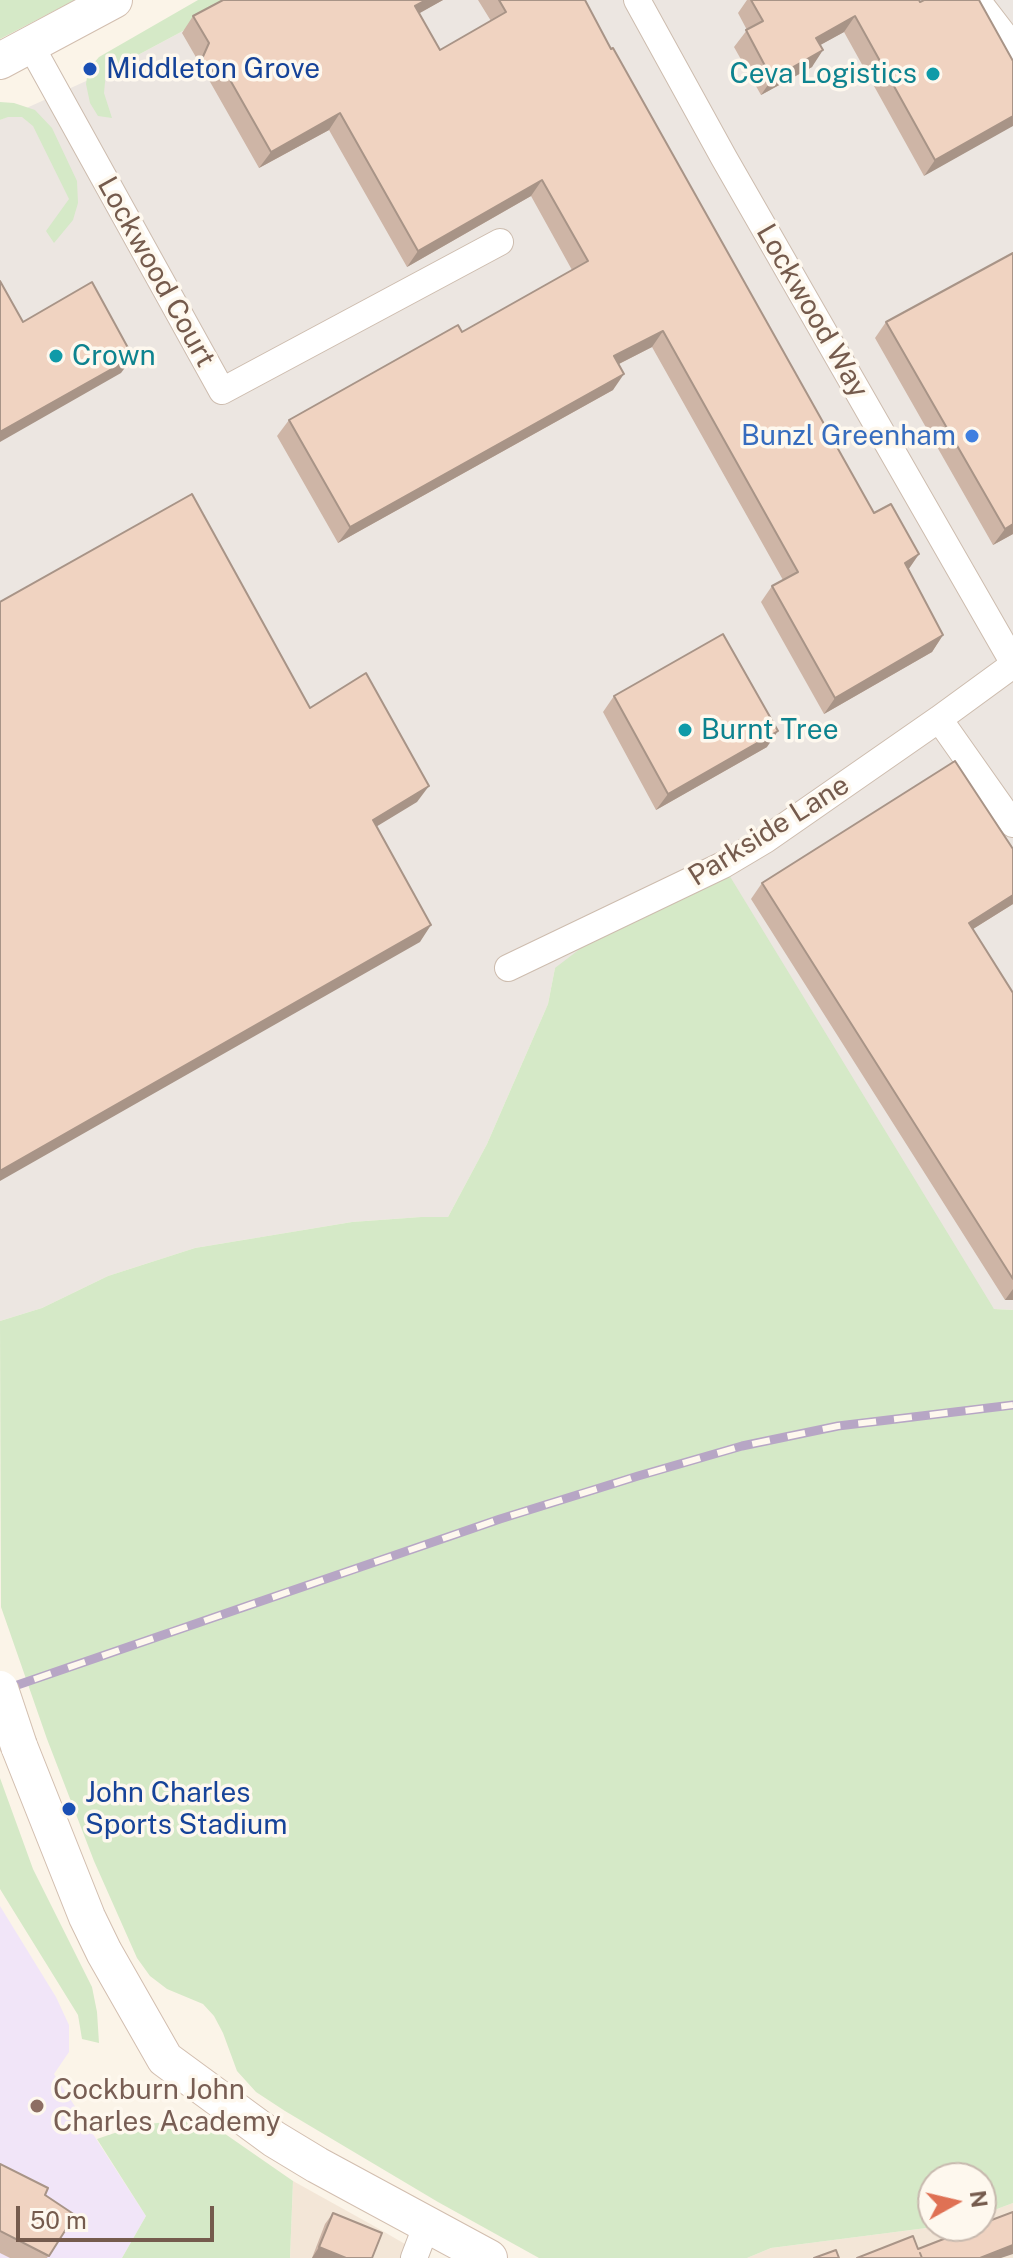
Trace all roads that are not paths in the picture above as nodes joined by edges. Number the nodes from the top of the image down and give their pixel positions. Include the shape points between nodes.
1 (114, 0) edge
2 (637, 0) edge
3 (977, 0) edge
4 (1013, 47) edge
5 (15, 54) edge
6 (500, 242) dead end
7 (1013, 664) edge
8 (939, 719) junction
9 (1013, 824) edge
10 (508, 968) dead end
11 (0, 1689) edge
12 (427, 2224) junction
13 (414, 2258) edge
14 (489, 2258) edge

1 - 5 street
2 - 7 street, Lockwood Way
3 - 4 street
5 - 6 street, Lockwood Court via 222,391
7 - 8 street, Parkside Lane
8 - 9 street
8 - 10 street, Parkside Lane via 723,865
11 - 12 street, bridge via 87,1917 165,2059 274,2139
12 - 13 street
12 - 14 street

